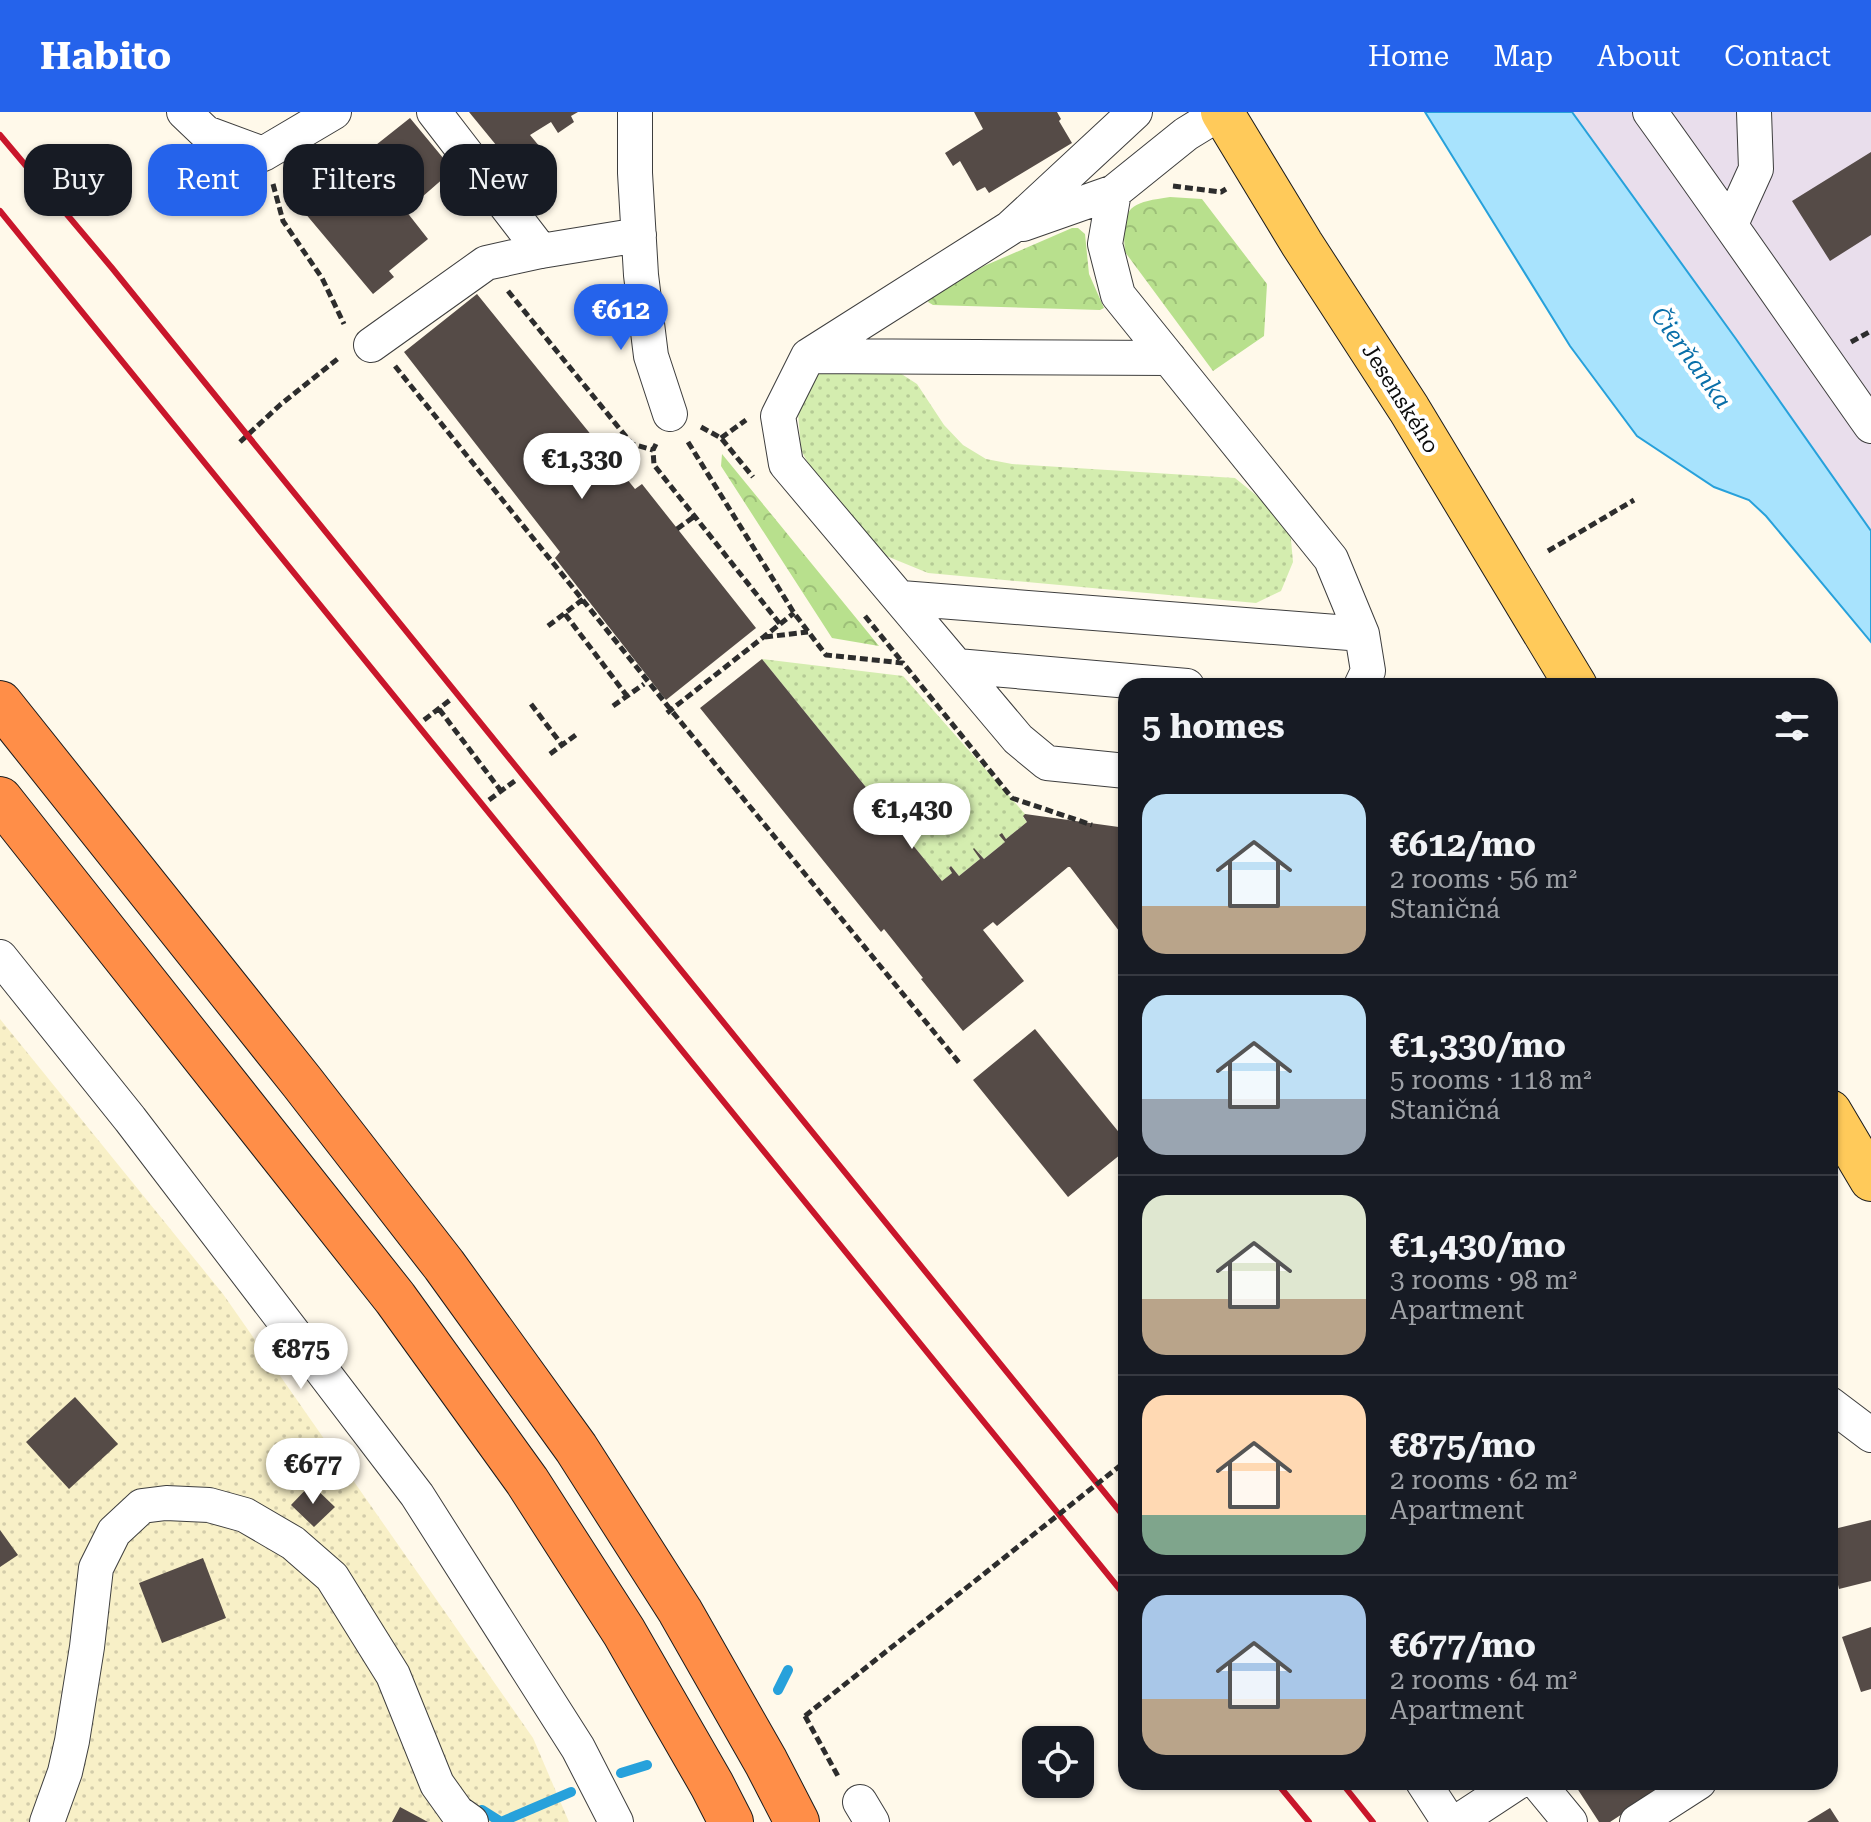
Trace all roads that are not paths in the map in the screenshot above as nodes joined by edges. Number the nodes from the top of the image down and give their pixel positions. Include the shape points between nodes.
1 (184, 112) edge
2 (334, 112) edge
3 (434, 112) edge
4 (635, 112) edge
5 (1135, 112) edge
6 (1222, 112) edge
7 (1650, 112) edge
8 (1754, 112) edge
9 (1114, 192) junction
10 (1731, 224) junction
11 (1010, 228) junction
12 (639, 235) junction
13 (541, 251) junction
14 (360, 345) road end
15 (808, 356) junction
16 (1169, 358) junction
17 (670, 414) road end
18 (1871, 426) edge
19 (901, 598) junction
20 (1362, 634) junction
21 (957, 666) junction
22 (1365, 678) edge
23 (1571, 678) edge
24 (1118, 680) edge
25 (0, 703) edge
26 (1118, 770) edge
27 (0, 799) edge
28 (0, 957) edge
29 (1838, 1124) edge
30 (1871, 1180) edge
31 (1838, 1410) edge
32 (1871, 1435) edge
33 (1428, 1790) edge
34 (1506, 1790) edge
35 (1543, 1790) edge
36 (1687, 1790) edge
37 (611, 1821) edge
38 (47, 1822) edge
39 (471, 1822) edge
40 (731, 1822) edge
41 (797, 1822) edge
42 (1449, 1822) edge
43 (1457, 1822) edge
44 (1570, 1822) edge
45 (1637, 1822) edge

1 - 2 street via 206,133 263,154
3 - 13 street
4 - 12 street
5 - 11 street
6 - 9 street
6 - 23 main road, Jesenského
7 - 10 street
8 - 10 street via 1756,169
9 - 11 street
9 - 16 street via 1105,244 1118,295
10 - 18 street
11 - 15 street
12 - 13 street
12 - 17 street via 651,356
13 - 14 street via 486,263
15 - 16 street
15 - 19 street via 778,416 786,464
16 - 20 street via 1331,559
19 - 20 street
19 - 21 street
20 - 22 street
21 - 24 street
21 - 26 street via 1018,739 1047,763
25 - 41 highway via 444,1265 576,1448 680,1611
27 - 40 highway via 395,1298 527,1481 624,1632
28 - 37 street via 417,1495 578,1748
29 - 30 main road
31 - 32 street
33 - 42 street
34 - 43 street
35 - 44 street
36 - 45 street
38 - 39 street via 72,1741 96,1568 114,1532 142,1506 166,1503 209,1505 245,1515 293,1543 332,1577 393,1675 437,1784

